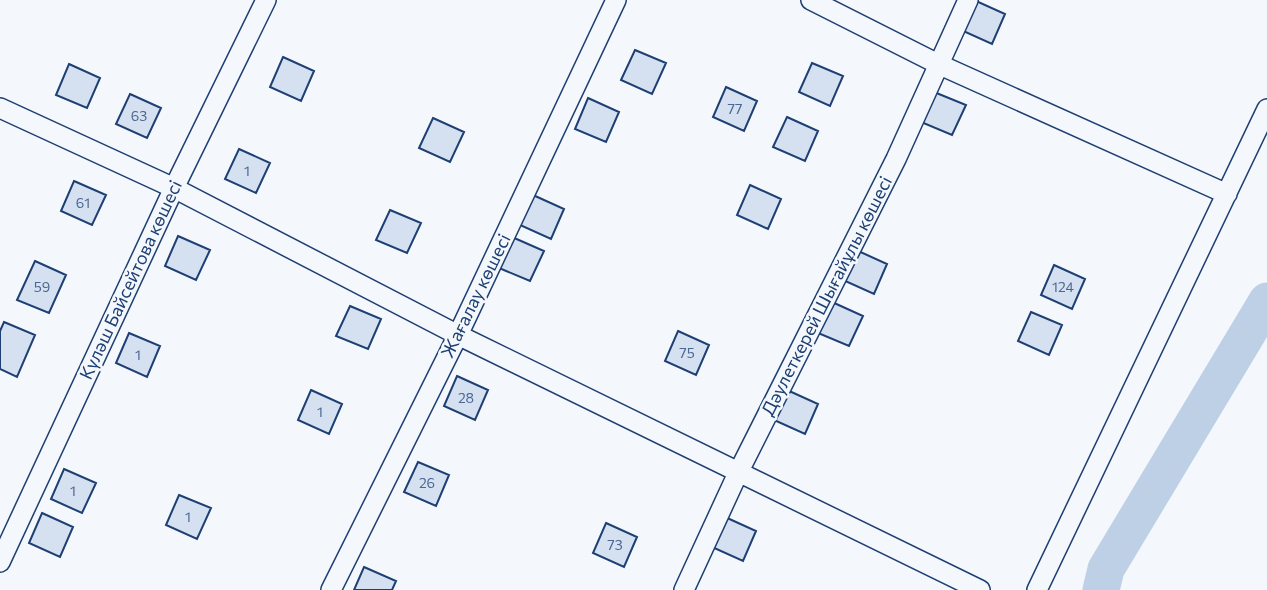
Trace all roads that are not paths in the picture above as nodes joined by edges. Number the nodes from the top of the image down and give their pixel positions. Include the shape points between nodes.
1 (265, 0) edge
2 (616, 0) edge
3 (811, 0) edge
4 (968, 0) edge
5 (938, 64) junction
6 (0, 107) edge
7 (1267, 109) edge
8 (174, 188) junction
9 (1227, 194) junction
10 (458, 335) junction
11 (738, 473) junction
12 (0, 562) edge
13 (331, 590) edge
14 (684, 590) edge
15 (980, 590) edge
16 (1037, 590) edge

1 - 8 street, Күләш Байсейтова көшесі
2 - 10 street, Жағалау көшесі
3 - 5 street
4 - 5 street, Дәулеткерей Шығайұлы көшесі
5 - 9 street
5 - 11 street, Дәулеткерей Шығайұлы көшесі via 896,159
6 - 8 street
7 - 9 street
8 - 10 street
8 - 12 street, Күләш Байсейтова көшесі
9 - 16 street
10 - 11 street
10 - 13 street, Жағалау көшесі
11 - 14 street, Дәулеткерей Шығайұлы көшесі
11 - 15 street

